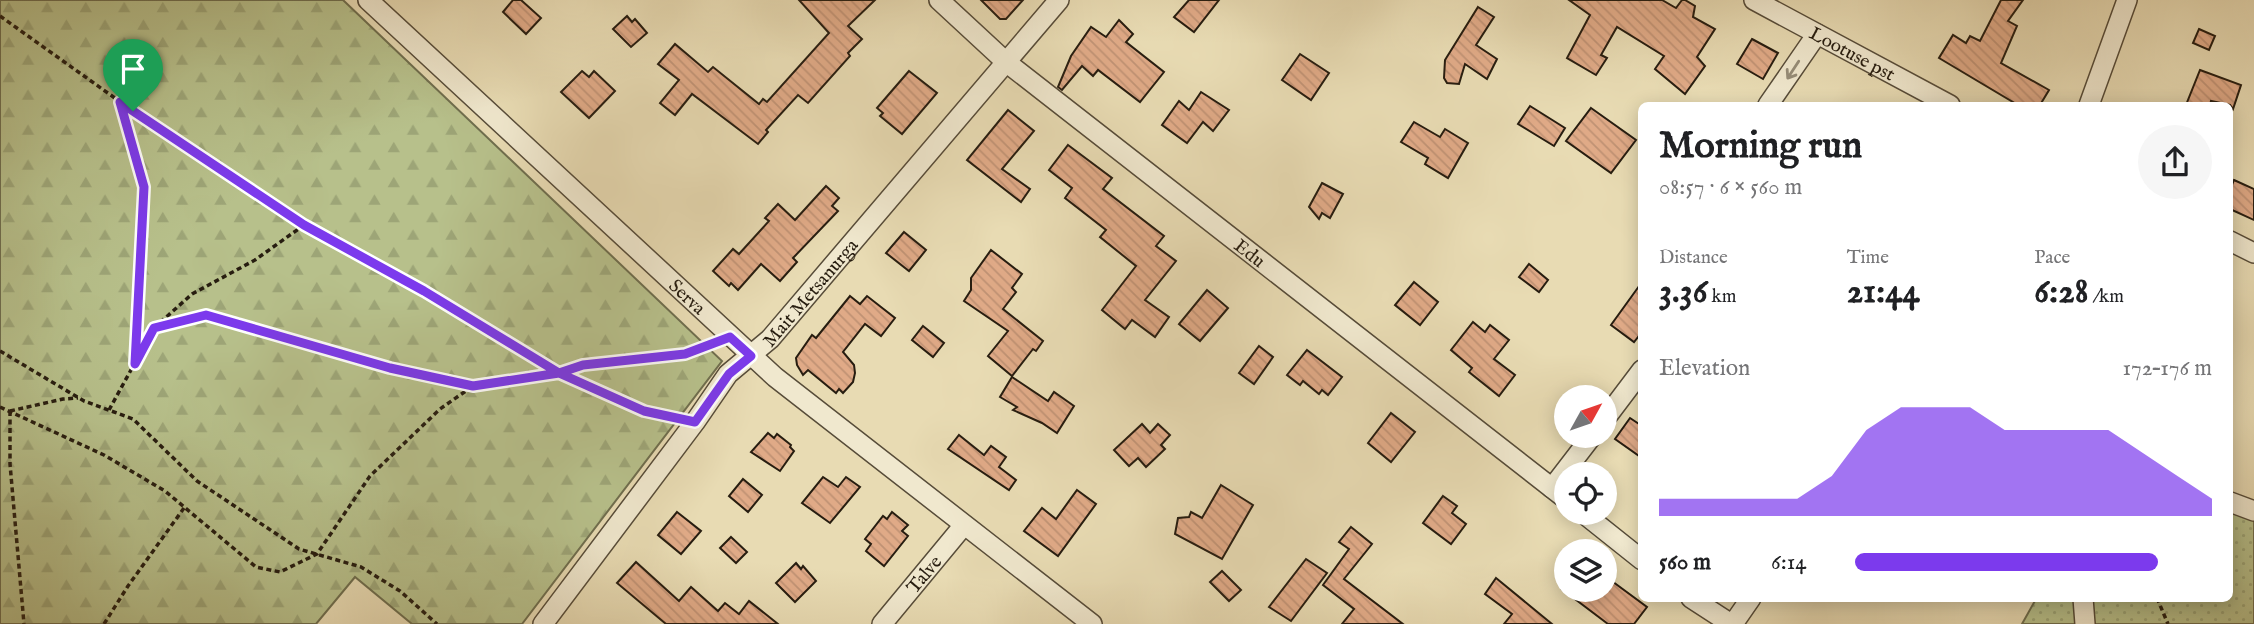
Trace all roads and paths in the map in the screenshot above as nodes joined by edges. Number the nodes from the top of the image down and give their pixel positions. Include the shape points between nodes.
1 (368, 0) edge
2 (939, 0) edge
3 (1059, 0) edge
4 (1754, 0) edge
5 (2127, 0) edge
6 (0, 16) edge
7 (1817, 34) junction
8 (1006, 62) junction
9 (120, 102) junction
10 (1770, 102) edge
11 (1944, 102) edge
12 (2090, 102) edge
13 (304, 225) junction
14 (2233, 242) edge
15 (2254, 253) edge
16 (154, 328) junction
17 (730, 337) junction
18 (0, 351) edge
19 (751, 356) junction
20 (135, 364) junction
21 (559, 373) junction
22 (1638, 375) edge
23 (473, 386) junction
24 (80, 398) junction
25 (1617, 403) edge
26 (0, 407) edge
27 (109, 410) junction
28 (10, 411) junction
29 (695, 422) junction
30 (1554, 490) edge
31 (2233, 503) edge
32 (184, 508) junction
33 (2254, 511) edge
34 (964, 525) junction
35 (1598, 525) edge
36 (317, 554) junction
37 (1638, 557) edge
38 (1697, 602) edge
39 (1748, 602) edge
40 (2083, 602) edge
41 (2159, 602) edge
42 (24, 624) edge
43 (104, 624) edge
44 (437, 624) edge
45 (543, 624) edge
46 (882, 624) edge
47 (1092, 624) edge
48 (1732, 624) edge
49 (2085, 624) edge
50 (2168, 624) edge

1 - 17 street, Serva
2 - 8 street, Edu
3 - 8 street, Mait Metsanurga
4 - 7 street, Lootuse pst
5 - 12 street
6 - 9 path
7 -> 10 street
7 - 11 street, Lootuse pst
8 - 19 street, Mait Metsanurga
8 - 30 street, Edu
9 - 13 path
9 - 20 path via 144,187
13 - 16 path via 255,260 192,294
13 - 21 path
14 - 15 street
16 - 20 path
16 - 23 path via 206,315 390,368
17 - 19 street, Serva
17 - 21 path via 685,354 583,365
18 - 24 path
19 - 29 street, Mait Metsanurga via 729,374
19 - 34 street, Serva
20 - 27 path
21 - 23 path
21 - 29 path via 644,411
22 - 25 street
23 - 36 path via 440,410 370,476
24 - 27 path
24 - 28 path
26 - 28 path
27 - 36 path via 133,419 197,481 299,550
28 - 32 path via 104,455 165,491
28 - 42 path
29 - 45 street, Mait Metsanurga
31 - 33 street
32 - 36 path via 256,567 280,572
32 - 43 path
34 - 46 street, Talve
34 - 47 street, Serva
35 - 37 street
36 - 44 path via 361,567 400,591
38 - 48 street
39 - 48 street
40 - 49 street
41 - 50 path

